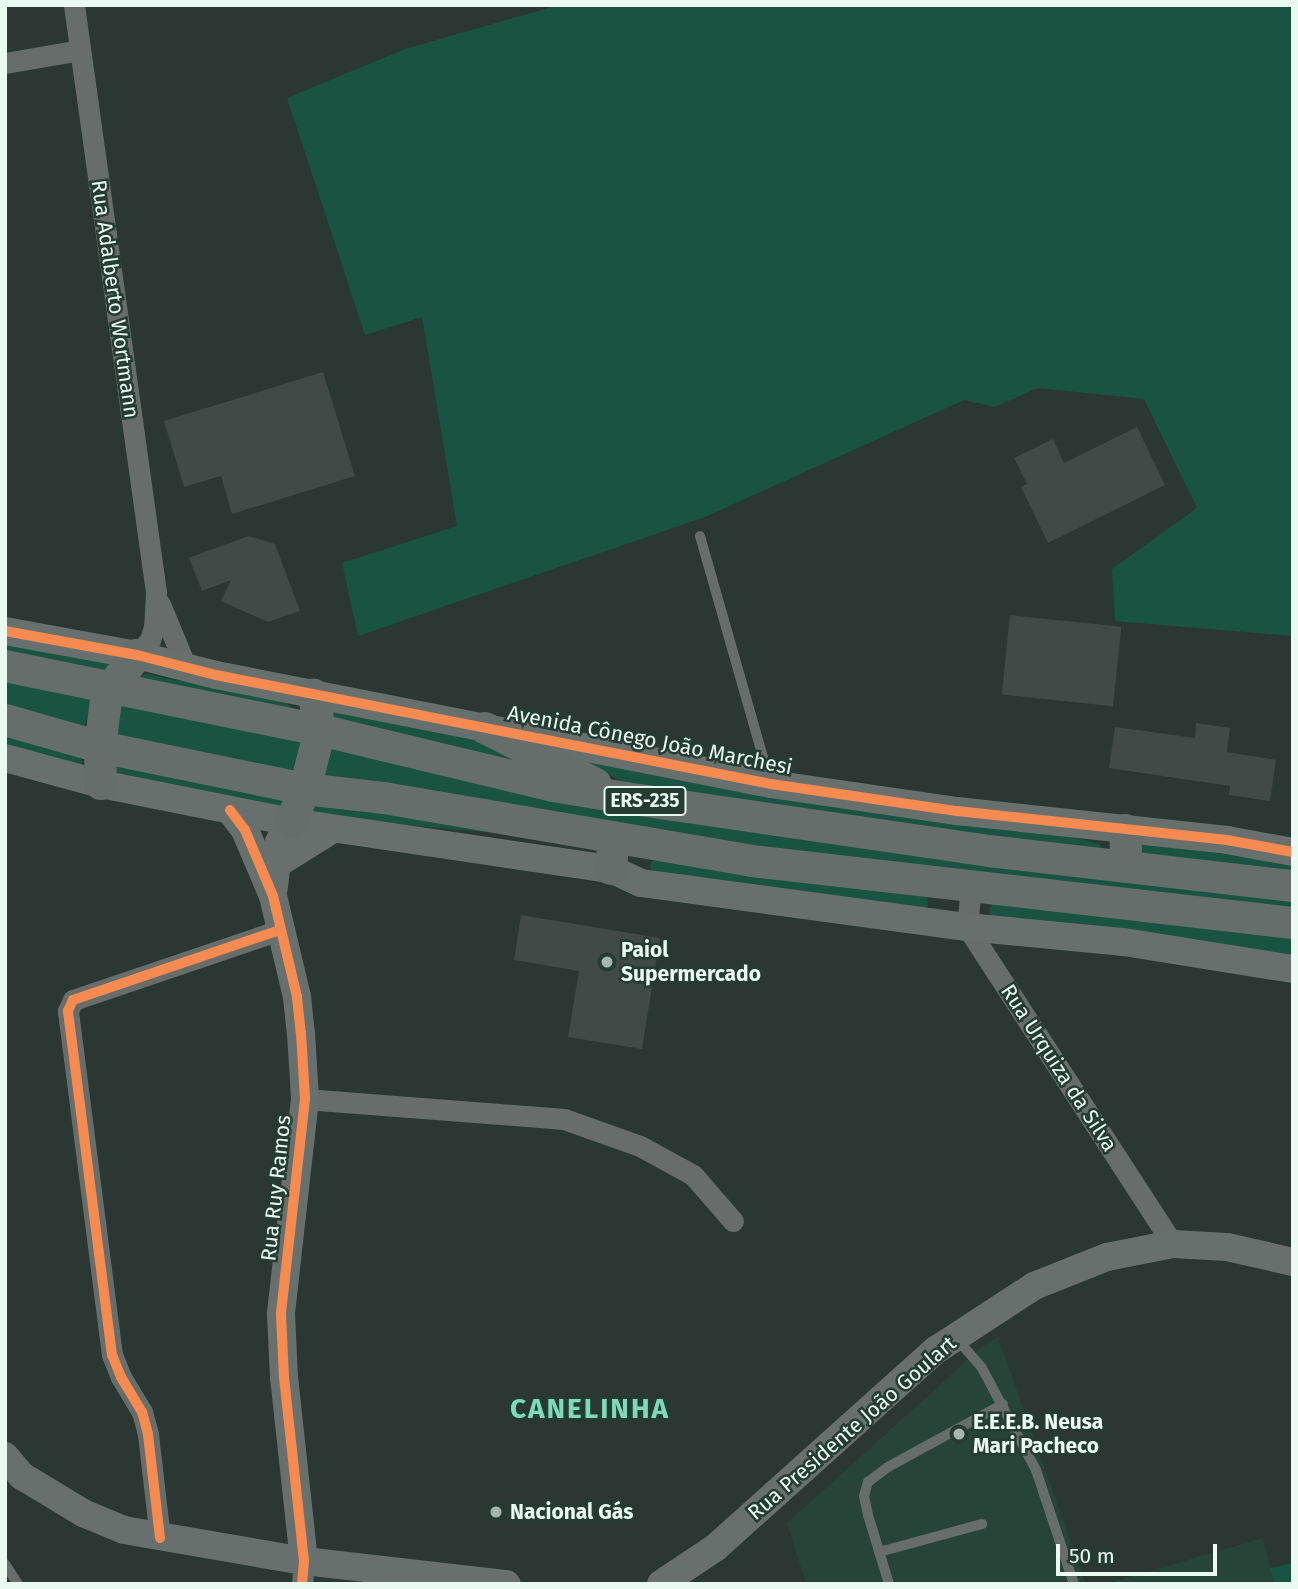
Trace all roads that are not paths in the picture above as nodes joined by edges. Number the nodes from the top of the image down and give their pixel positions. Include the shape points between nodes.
1 (74, 5) edge
2 (80, 50) junction
3 (5, 63) edge
4 (700, 536) dead end
5 (156, 593) junction
6 (5, 631) edge
7 (137, 654) junction
8 (5, 666) edge
9 (186, 667) junction
10 (112, 686) junction
11 (314, 695) junction
12 (5, 720) edge
13 (485, 728) junction
14 (320, 730) junction
15 (100, 747) junction
16 (5, 758) edge
17 (101, 784) junction
18 (771, 785) junction
19 (305, 789) junction
20 (626, 799) junction
21 (230, 810) junction
22 (291, 822) junction
23 (333, 829) junction
24 (1125, 830) junction
25 (614, 836) junction
26 (1293, 852) edge
27 (275, 865) junction
28 (1127, 867) junction
29 (611, 869) junction
30 (1293, 886) edge
31 (971, 887) junction
32 (273, 896) junction
33 (1293, 923) edge
34 (967, 928) junction
35 (280, 930) junction
36 (1293, 969) edge
37 (305, 1100) junction
38 (733, 1221) dead end
39 (1173, 1244) junction
40 (1293, 1262) edge
41 (954, 1337) junction
42 (1003, 1404) junction
43 (11, 1475) edge
44 (982, 1524) dead end
45 (160, 1538) junction
46 (879, 1552) junction
47 (5, 1564) edge
48 (303, 1572) edge
49 (455, 1580) edge
50 (18, 1584) edge
51 (507, 1584) edge
52 (661, 1584) edge
53 (889, 1584) edge
54 (1074, 1584) edge

1 - 2 street, Rua Adalberto Wortmann
2 - 3 street
2 - 5 street, Rua Adalberto Wortmann
4 - 18 lane
5 - 7 street, Rua Adalberto Wortmann via 150,640
5 - 9 street, Rua Adalberto Wortmann
6 - 7 street, Avenida Cônego João Marchesi
7 - 9 street, Avenida Cônego João Marchesi
7 - 10 main road
8 - 10 main road, ERS-235
9 - 11 street, Avenida Cônego João Marchesi
10 - 14 main road, ERS-235
10 - 15 main road
11 - 13 street, Avenida Cônego João Marchesi
11 - 14 main road
12 - 15 main road, ERS-235
13 - 18 street, Avenida Cônego João Marchesi
13 - 20 main road
14 - 19 main road
14 - 20 main road, ERS-235
15 - 17 main road
15 - 19 main road, ERS-235
16 - 17 street
17 - 21 street
18 - 24 street, Avenida Cônego João Marchesi
19 - 22 main road
19 - 25 main road, ERS-235
20 - 28 main road, ERS-235
21 - 22 street
21 - 32 street, Rua Ruy Ramos via 246,830
22 - 23 street
22 - 27 street, Rua Ruy Ramos via 279,842
23 - 27 street
23 - 29 street
24 - 26 street, Avenida Cônego João Marchesi
24 - 28 main road
25 - 29 main road
25 - 31 main road, ERS-235 via 752,861
27 - 32 street, Rua Ruy Ramos
28 - 30 main road, ERS-235
29 - 34 street via 641,883
31 - 33 main road, ERS-235
31 - 34 street
32 - 35 street, Rua Ruy Ramos
34 - 36 street via 1124,942
34 - 39 street, Rua Urquiza da Silva
35 - 37 street, Rua Ruy Ramos via 297,998
35 - 45 street via 74,1000 68,1011 112,1355 145,1423
37 - 38 street via 564,1119 640,1146 693,1175
37 - 48 street, Rua Ruy Ramos via 281,1314
39 - 40 street, Rua Presidente João Goulart via 1227,1247
39 - 41 street, Rua Presidente João Goulart via 1107,1257 1068,1271 1022,1293
41 - 42 lane via 982,1368
41 - 52 street, Rua Presidente João Goulart via 910,1371 715,1548
42 - 46 lane via 868,1482 864,1496
42 - 54 lane via 1036,1470
43 - 45 street via 83,1513 124,1530
44 - 46 lane
45 - 48 street
46 - 53 lane
47 - 50 lane
48 - 49 street
49 - 51 street

